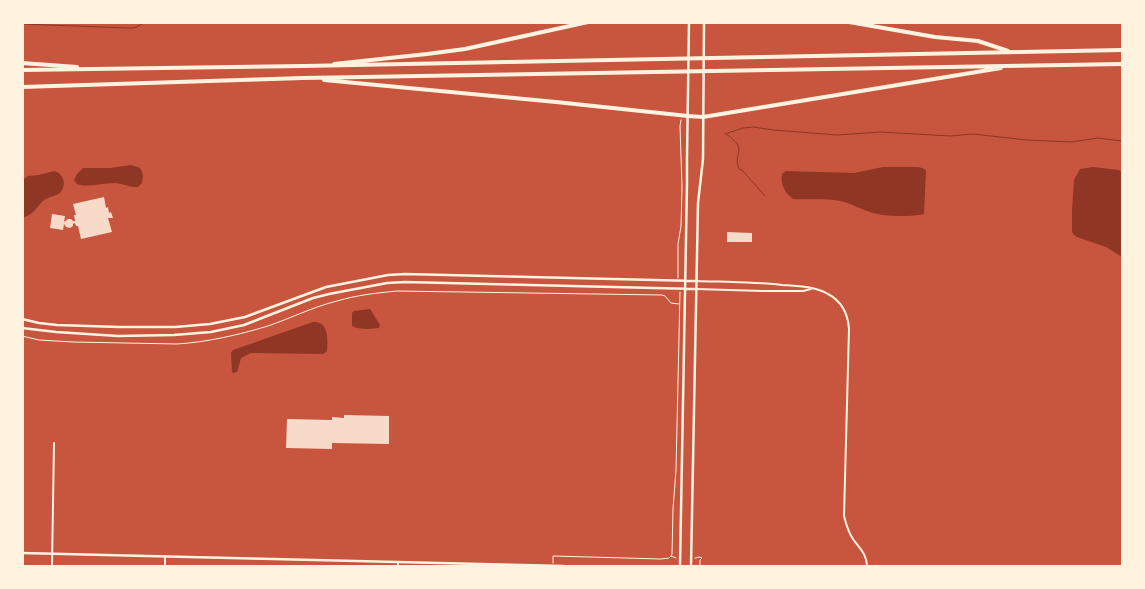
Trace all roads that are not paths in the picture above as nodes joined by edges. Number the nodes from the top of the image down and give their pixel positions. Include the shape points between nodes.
1 (588, 22) edge
2 (848, 22) edge
3 (689, 24) edge
4 (704, 24) edge
5 (1122, 50) edge
6 (1013, 52) junction
7 (22, 63) edge
8 (1122, 64) edge
9 (303, 66) junction
10 (1016, 66) junction
11 (104, 69) junction
12 (22, 70) edge
13 (303, 78) junction
14 (22, 88) edge
15 (688, 116) junction
16 (704, 117) junction
17 (686, 280) junction
18 (696, 281) junction
19 (685, 288) junction
20 (696, 289) junction
21 (813, 289) junction
22 (22, 319) edge
23 (22, 328) edge
24 (54, 442) dead end
25 (22, 554) edge
26 (53, 554) junction
27 (165, 558) junction
28 (398, 565) edge
29 (52, 566) edge
30 (165, 566) edge
31 (540, 566) edge
32 (545, 566) edge
33 (553, 566) edge
34 (564, 566) edge
35 (680, 566) edge
36 (691, 566) edge
37 (867, 566) edge

1 - 9 highway via 456,50
2 - 6 highway via 978,41
3 - 15 street
4 - 16 street
5 - 6 highway
6 - 9 highway
7 - 11 highway
8 - 10 highway
9 - 11 highway
10 - 13 highway
10 - 16 highway
11 - 12 highway
13 - 14 highway
13 - 15 highway
15 - 16 highway
15 - 17 street
16 - 18 street
17 - 18 street
17 - 19 street
17 - 22 street via 405,274 326,287 245,317 210,324 119,328
18 - 20 street
18 - 21 street via 763,283
19 - 20 street
19 - 23 street via 387,283 329,294 244,325 211,332 118,336
19 - 35 street
20 - 21 street
20 - 36 street
21 - 37 street via 838,301 849,323 844,516 852,538 866,556
24 - 26 street
25 - 26 street
26 - 27 street
26 - 29 street
27 - 28 street
27 - 30 street
28 - 31 street
31 - 32 street
32 - 33 street
33 - 34 street

